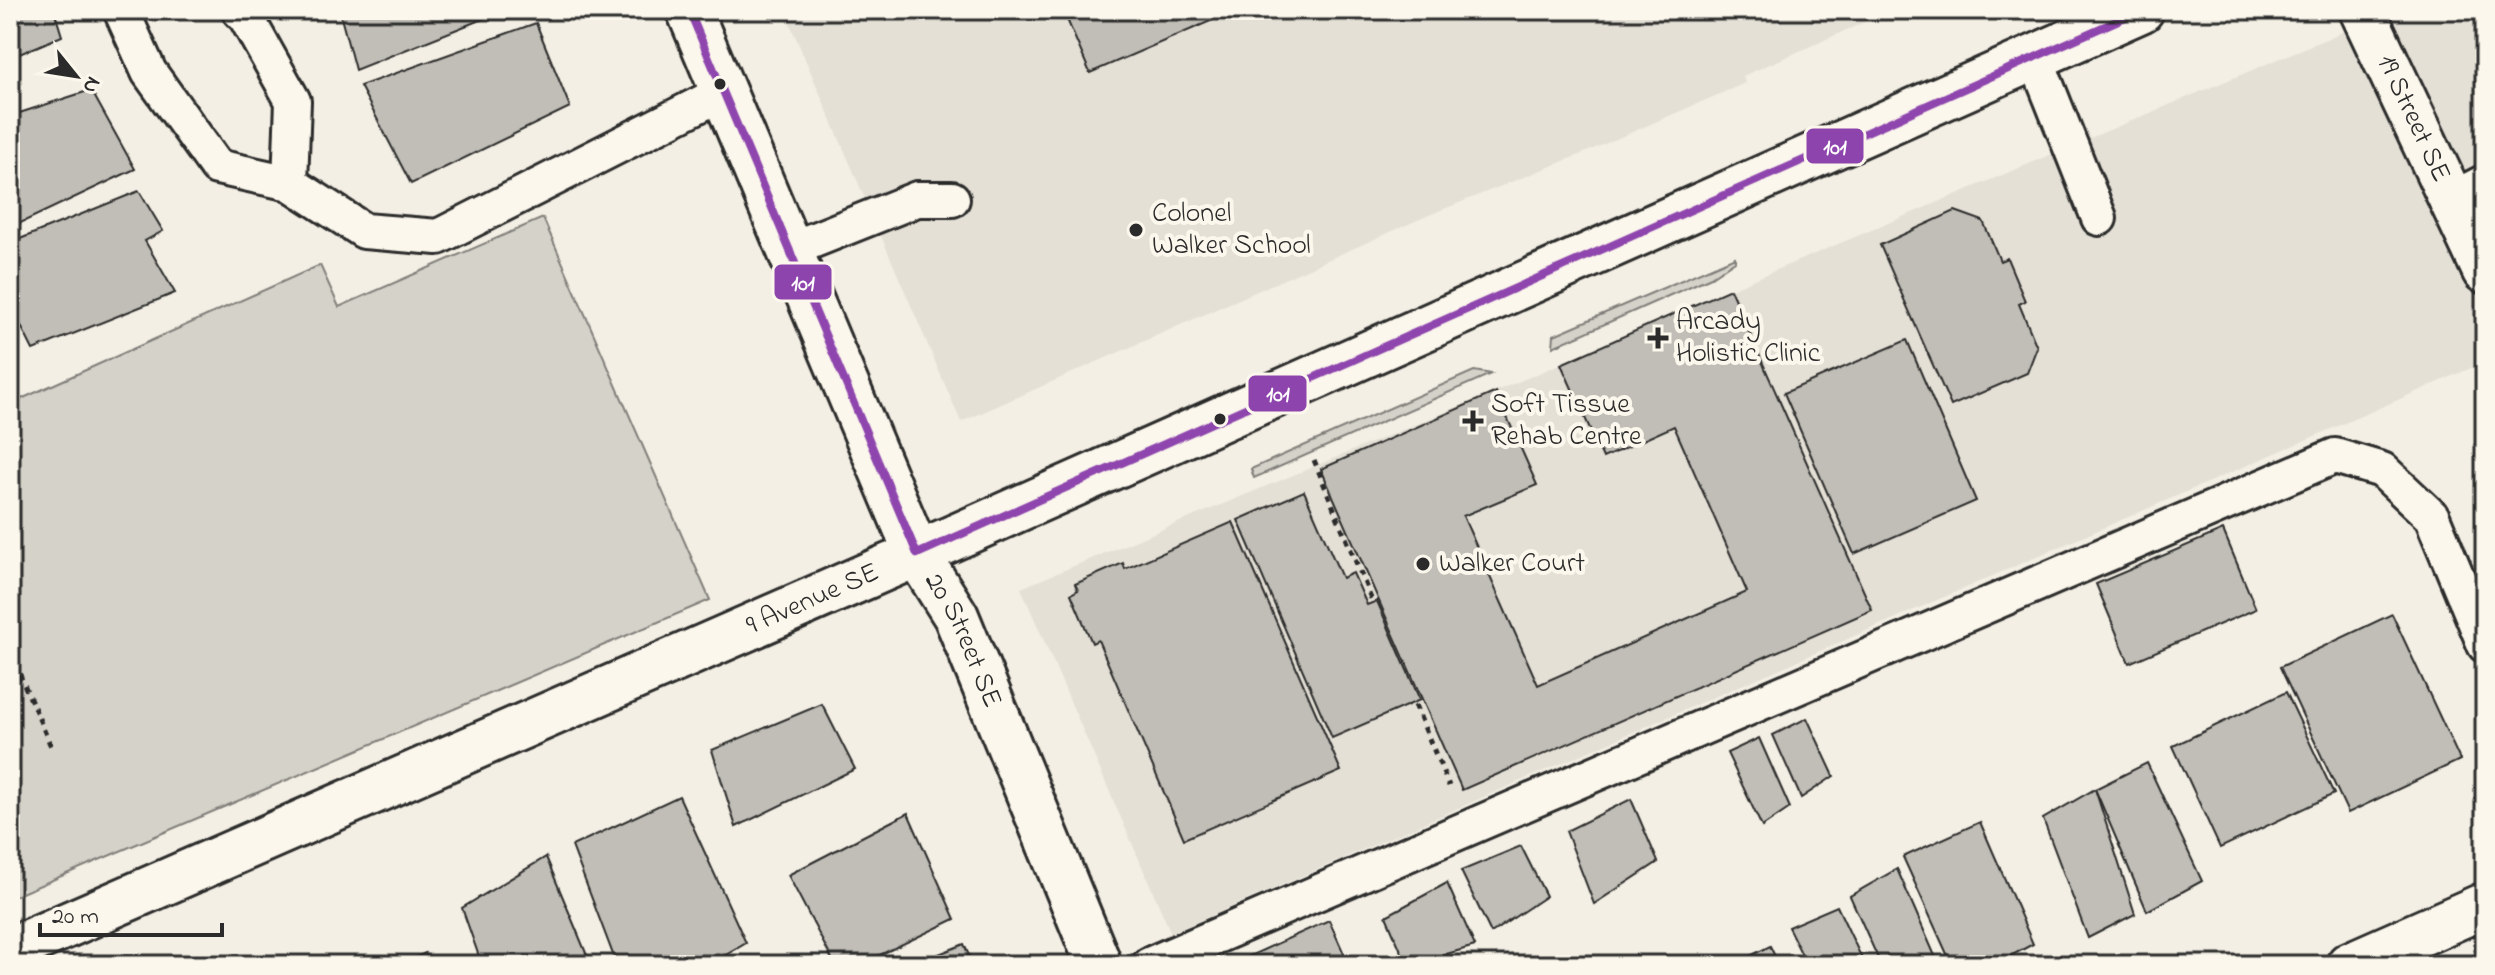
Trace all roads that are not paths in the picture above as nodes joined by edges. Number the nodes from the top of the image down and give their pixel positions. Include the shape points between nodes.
1 (121, 10) edge
2 (239, 10) edge
3 (689, 10) edge
4 (2141, 10) edge
5 (2362, 10) edge
6 (2035, 57) junction
7 (724, 92) junction
8 (290, 183) junction
9 (2469, 190) edge
10 (952, 199) dead end
11 (2099, 218) dead end
12 (789, 250) junction
13 (2485, 271) edge
14 (917, 554) junction
15 (2485, 645) edge
16 (2485, 905) edge
17 (10, 950) edge
18 (1099, 965) edge
19 (1149, 965) edge
20 (2349, 965) edge

1 - 8 lane via 149,72 217,167
2 - 8 lane via 293,101
3 - 7 street, 20 Street SE
4 - 6 street, 9 Avenue SE
5 - 9 street, 19 Street SE
6 - 11 lane
6 - 14 street, 9 Avenue SE
7 - 8 lane via 438,237 364,231
7 - 12 street, 20 Street SE
9 - 13 street, 19 Street SE
10 - 12 lane via 917,199
12 - 14 street, 20 Street SE
14 - 17 street, 9 Avenue SE
14 - 18 street, 20 Street SE via 956,616
15 - 19 lane via 2432,517 2382,470 2335,456
16 - 20 street

